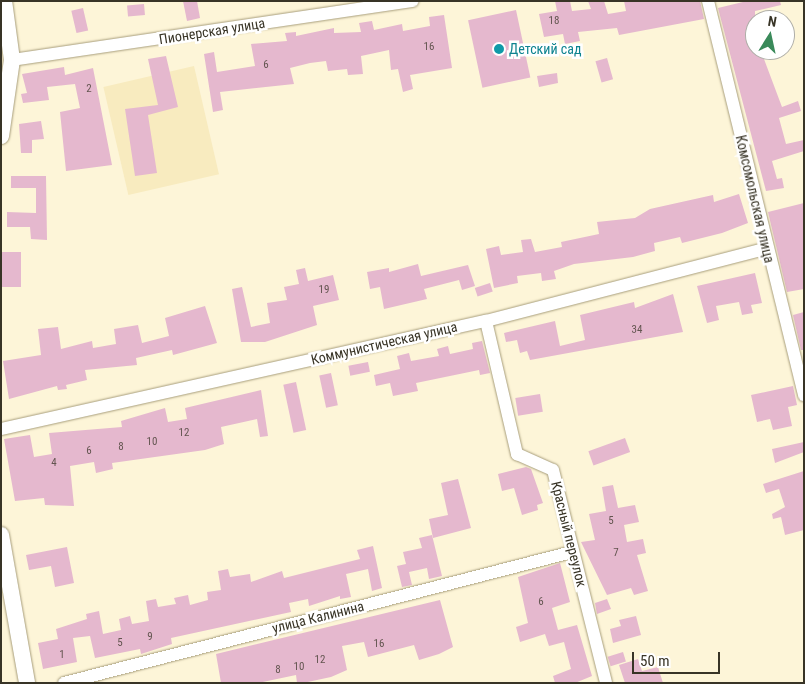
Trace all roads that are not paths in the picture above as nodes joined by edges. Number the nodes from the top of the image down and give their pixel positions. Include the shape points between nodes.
1 (4, 1) edge
2 (413, 1) edge
3 (708, 1) edge
4 (12, 60) junction
5 (1, 136) edge
6 (766, 249) junction
7 (486, 320) junction
8 (804, 396) edge
9 (1, 429) edge
10 (1, 535) edge
11 (572, 552) junction
12 (27, 683) edge
13 (64, 683) edge
14 (606, 683) edge

1 - 4 street
2 - 4 street, Пионерская улица
3 - 6 street, Комсомольская улица
4 - 5 street
6 - 7 street, Коммунистическая улица
6 - 8 street, Комсомольская улица
7 - 9 street, Коммунистическая улица
7 - 11 street, Красный переулок via 517,454 553,470
10 - 12 street
11 - 13 street, улица Калинина
11 - 14 street, Красный переулок

